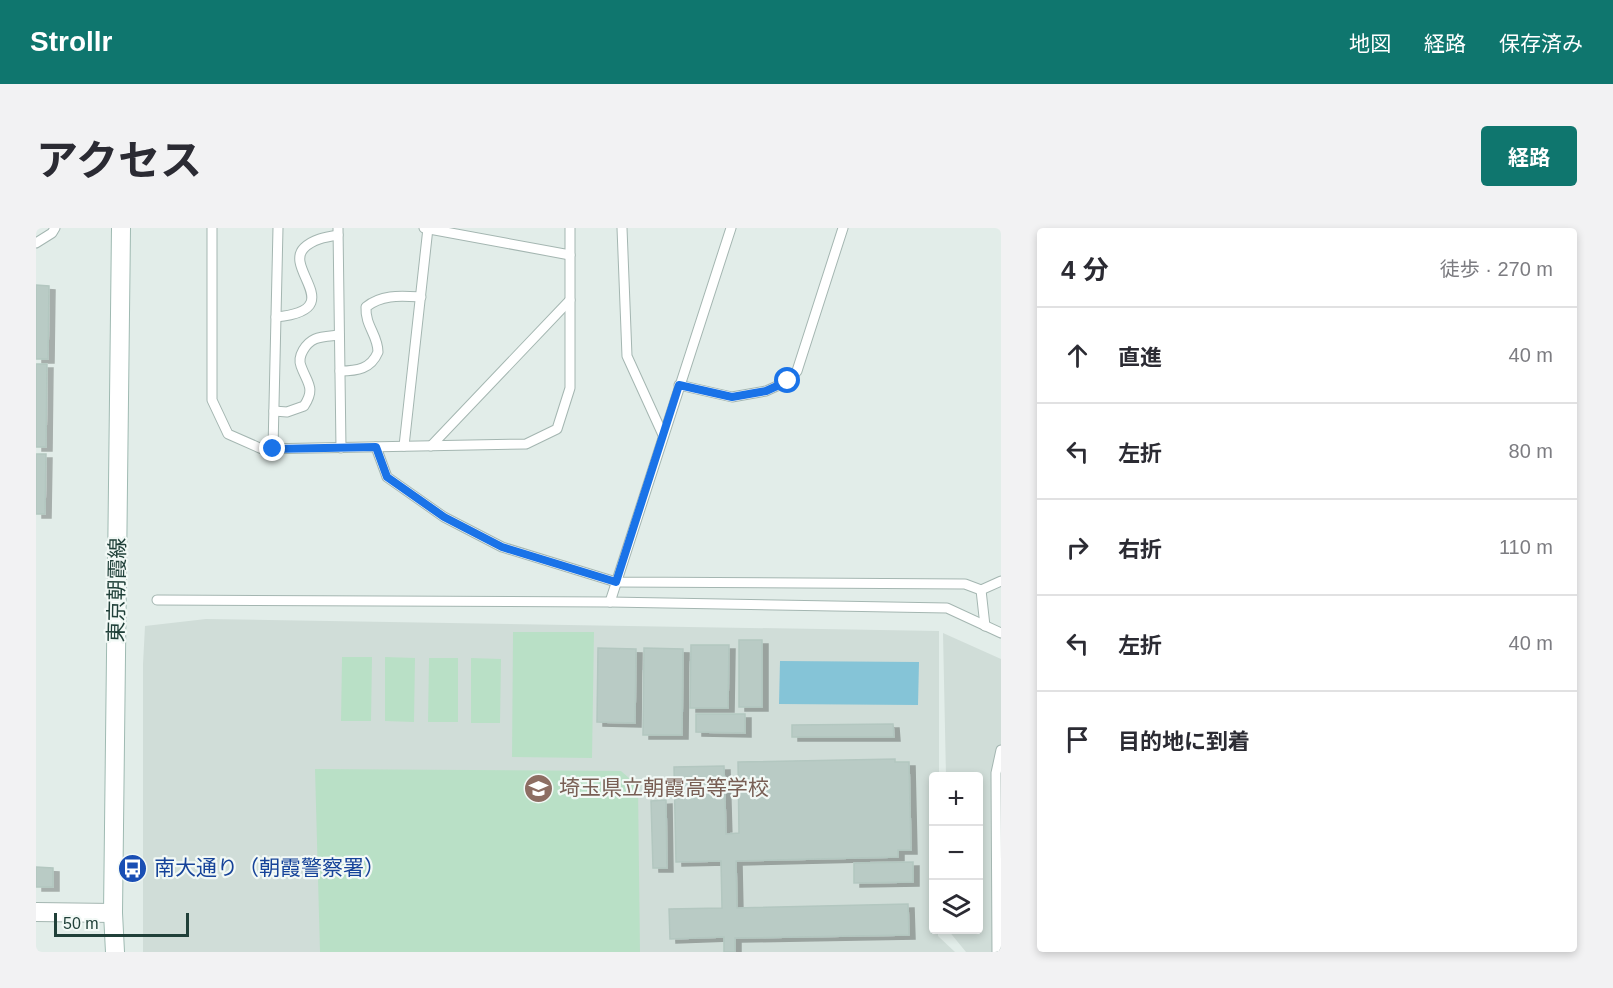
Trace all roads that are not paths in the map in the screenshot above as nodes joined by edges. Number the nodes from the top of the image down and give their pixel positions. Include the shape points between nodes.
1 (55, 228) edge
2 (121, 228) edge
3 (212, 228) edge
4 (278, 228) edge
5 (427, 228) edge
6 (570, 228) edge
7 (622, 228) edge
8 (731, 228) edge
9 (843, 228) edge
10 (338, 232) edge
11 (36, 243) edge
12 (570, 255) junction
13 (421, 297) junction
14 (570, 300) junction
15 (276, 317) junction
16 (339, 335) junction
17 (340, 371) junction
18 (679, 385) junction
19 (274, 411) junction
20 (663, 435) junction
21 (404, 446) junction
22 (432, 446) junction
23 (376, 447) junction
24 (341, 448) junction
25 (273, 449) junction
26 (1001, 581) edge
27 (616, 582) junction
28 (981, 590) junction
29 (157, 600) dead end
30 (610, 602) junction
31 (985, 626) junction
32 (1001, 633) edge
33 (1001, 750) edge
34 (36, 912) edge
35 (113, 913) junction
36 (115, 952) edge
37 (997, 952) edge

1 - 11 lane
2 - 35 main road, 東京朝霞線
3 - 25 lane via 212,400 228,434 262,449
4 - 15 lane
5 - 12 lane
5 - 13 lane
6 - 12 lane
7 - 20 lane via 627,356
8 - 18 lane
9 - 18 lane via 798,371 788,381 766,391 732,397
10 - 15 lane via 304,247 300,255 311,291 308,307 299,313
10 - 16 lane
12 - 14 lane
13 - 17 lane via 385,297 366,308 365,319 378,352 370,365
13 - 21 lane
14 - 22 lane
14 - 22 lane via 570,388 557,429 526,444
15 - 19 lane
16 - 17 lane
16 - 19 lane via 316,338 307,344 299,360 310,386 304,406 287,412
17 - 24 lane
18 - 20 lane
19 - 25 lane
20 - 27 lane
21 - 22 lane
21 - 23 lane
23 - 24 lane
23 - 27 lane via 387,477 444,517 502,547
24 - 25 lane
26 - 28 lane
27 - 28 lane via 965,584
27 - 30 lane
28 - 31 lane
29 - 30 lane
30 - 31 lane via 947,608
31 - 32 lane
33 - 37 lane via 996,772
34 - 35 main road
35 - 36 main road, 東京朝霞線

